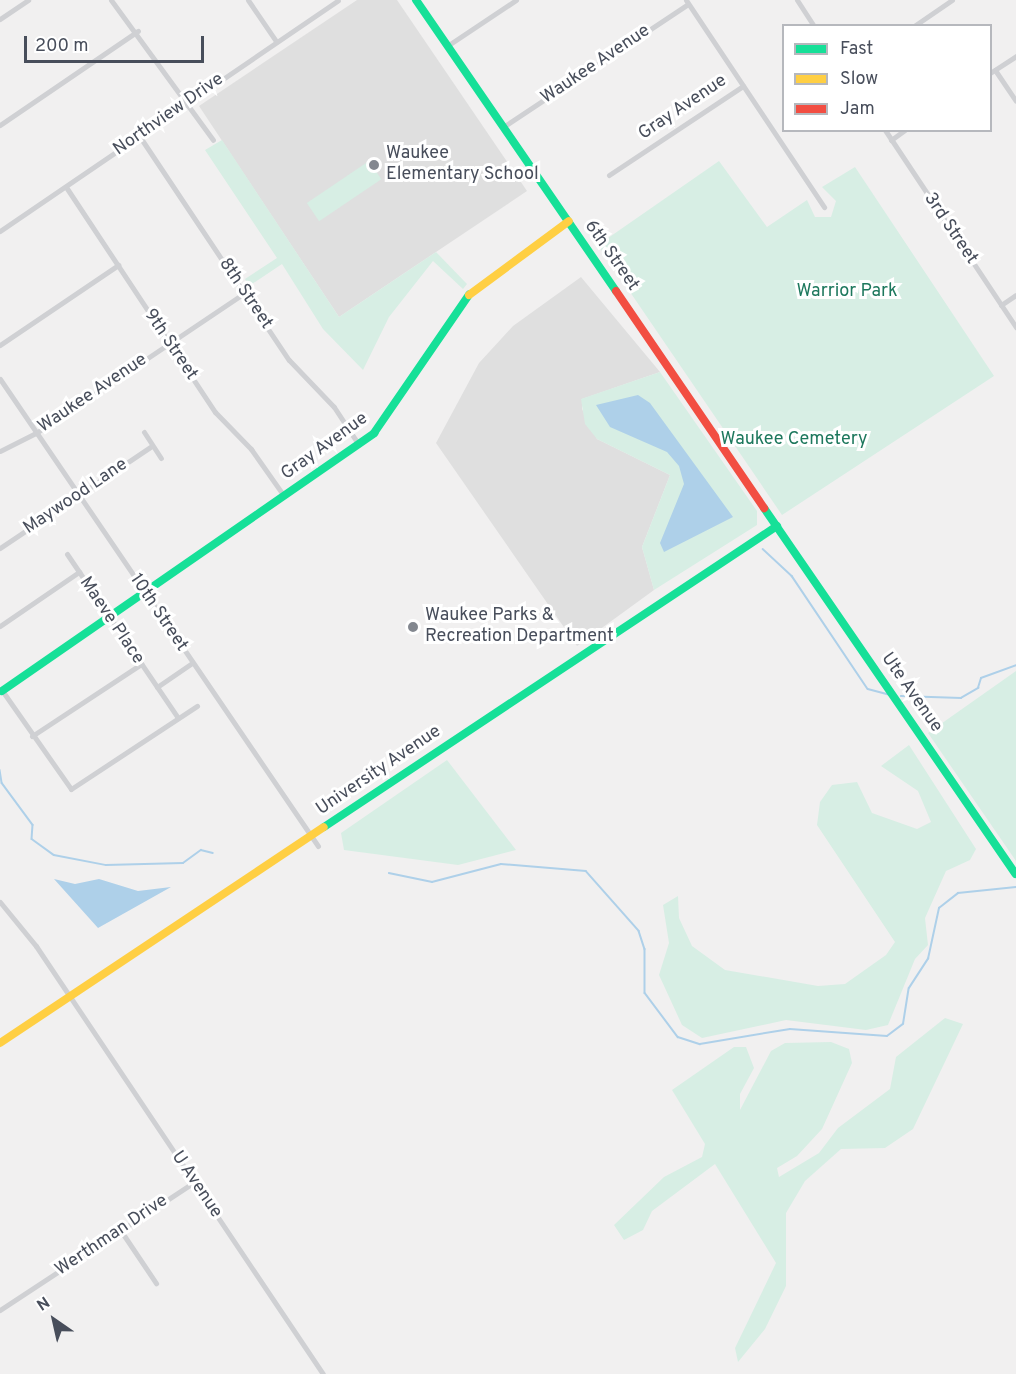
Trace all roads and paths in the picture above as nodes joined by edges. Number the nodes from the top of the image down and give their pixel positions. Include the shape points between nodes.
1 (28, 0) edge
2 (111, 0) edge
3 (248, 0) edge
4 (338, 0) edge
5 (416, 0) edge
6 (516, 0) edge
7 (952, 0) edge
8 (801, 1) edge
9 (687, 2) edge
10 (0, 19) edge
11 (813, 24) edge
12 (917, 24) edge
13 (138, 31) junction
14 (276, 41) junction
15 (447, 46) junction
16 (1016, 56) edge
17 (993, 71) edge
18 (743, 86) junction
19 (1016, 101) edge
20 (186, 102) junction
21 (0, 125) edge
22 (504, 127) junction
23 (886, 132) edge
24 (902, 132) edge
25 (140, 136) junction
26 (213, 140) dead end
27 (891, 140) junction
28 (609, 175) dead end
29 (66, 187) junction
30 (824, 207) dead end
31 (569, 221) junction
32 (0, 231) edge
33 (118, 265) junction
34 (244, 292) junction
35 (1016, 295) edge
36 (1001, 305) junction
37 (1016, 327) edge
38 (169, 343) junction
39 (0, 345) edge
40 (0, 379) edge
41 (144, 432) dead end
42 (36, 433) junction
43 (359, 445) junction
44 (153, 446) junction
45 (0, 451) edge
46 (161, 458) dead end
47 (78, 495) junction
48 (284, 496) junction
49 (779, 529) junction
50 (0, 548) edge
51 (66, 554) dead end
52 (79, 572) junction
53 (143, 590) junction
54 (110, 618) junction
55 (0, 626) edge
56 (192, 663) junction
57 (141, 664) junction
58 (157, 687) junction
59 (1, 689) edge
60 (197, 706) dead end
61 (178, 718) junction
62 (32, 736) junction
63 (310, 835) junction
64 (318, 846) dead end
65 (1016, 874) edge
66 (0, 902) edge
67 (69, 996) junction
68 (0, 1043) edge
69 (194, 1182) junction
70 (121, 1232) junction
71 (156, 1283) dead end
72 (0, 1310) edge
73 (323, 1374) edge

1 - 10 street
2 - 13 street
3 - 14 street
4 - 14 street, Northview Drive
5 - 15 street, 6th Street
6 - 15 street
7 - 12 street
8 - 11 street
9 - 18 street
9 - 22 street, Waukee Avenue
13 - 20 street
13 - 21 street
14 - 20 street, Northview Drive
15 - 22 street, 6th Street
16 - 17 street
17 - 19 street
18 - 28 street, Gray Avenue
18 - 30 street
20 - 25 street, Northview Drive
20 - 26 street
22 - 31 street, 6th Street
23 - 27 street, 3rd Street
24 - 27 street
25 - 29 street, Northview Drive
25 - 34 street, 8th Street
27 - 36 street, 3rd Street
29 - 32 street, Northview Drive
29 - 33 street, 9th Street
31 - 43 street, Gray Avenue via 499,269 463,301 406,393
31 - 49 street, 6th Street
33 - 38 street, 9th Street
33 - 39 street
34 - 38 street, Waukee Avenue
34 - 43 street, 8th Street via 289,360 334,407
35 - 36 street
36 - 37 street, 3rd Street
38 - 42 street, Waukee Avenue
38 - 48 street, 9th Street via 215,412 251,449
40 - 42 street, 10th Street
41 - 44 street
42 - 45 street, Waukee Avenue
42 - 47 street, 10th Street
43 - 48 street, Gray Avenue
44 - 46 street
44 - 47 street, Maywood Lane
47 - 50 street, Maywood Lane
47 - 53 street, 10th Street
48 - 53 street, Gray Avenue
49 - 63 street, University Avenue
49 - 65 street, Ute Avenue
51 - 52 street, Maeve Place
52 - 54 street, Maeve Place
52 - 55 street
53 - 54 street, Gray Avenue
53 - 56 street, 10th Street
54 - 57 street, Maeve Place
54 - 59 street, Gray Avenue
56 - 58 street
56 - 63 street, 10th Street
57 - 58 street, Maeve Place
57 - 62 street
58 - 61 street, Maeve Place
59 - 62 street
60 - 61 street
61 - 62 street via 71,789
63 - 64 street, 10th Street
63 - 67 street, University Avenue
66 - 67 street, U Avenue
67 - 68 street, University Avenue
67 - 69 street, U Avenue
69 - 70 street, Werthman Drive
69 - 73 street, U Avenue
70 - 71 street
70 - 72 street, Werthman Drive

